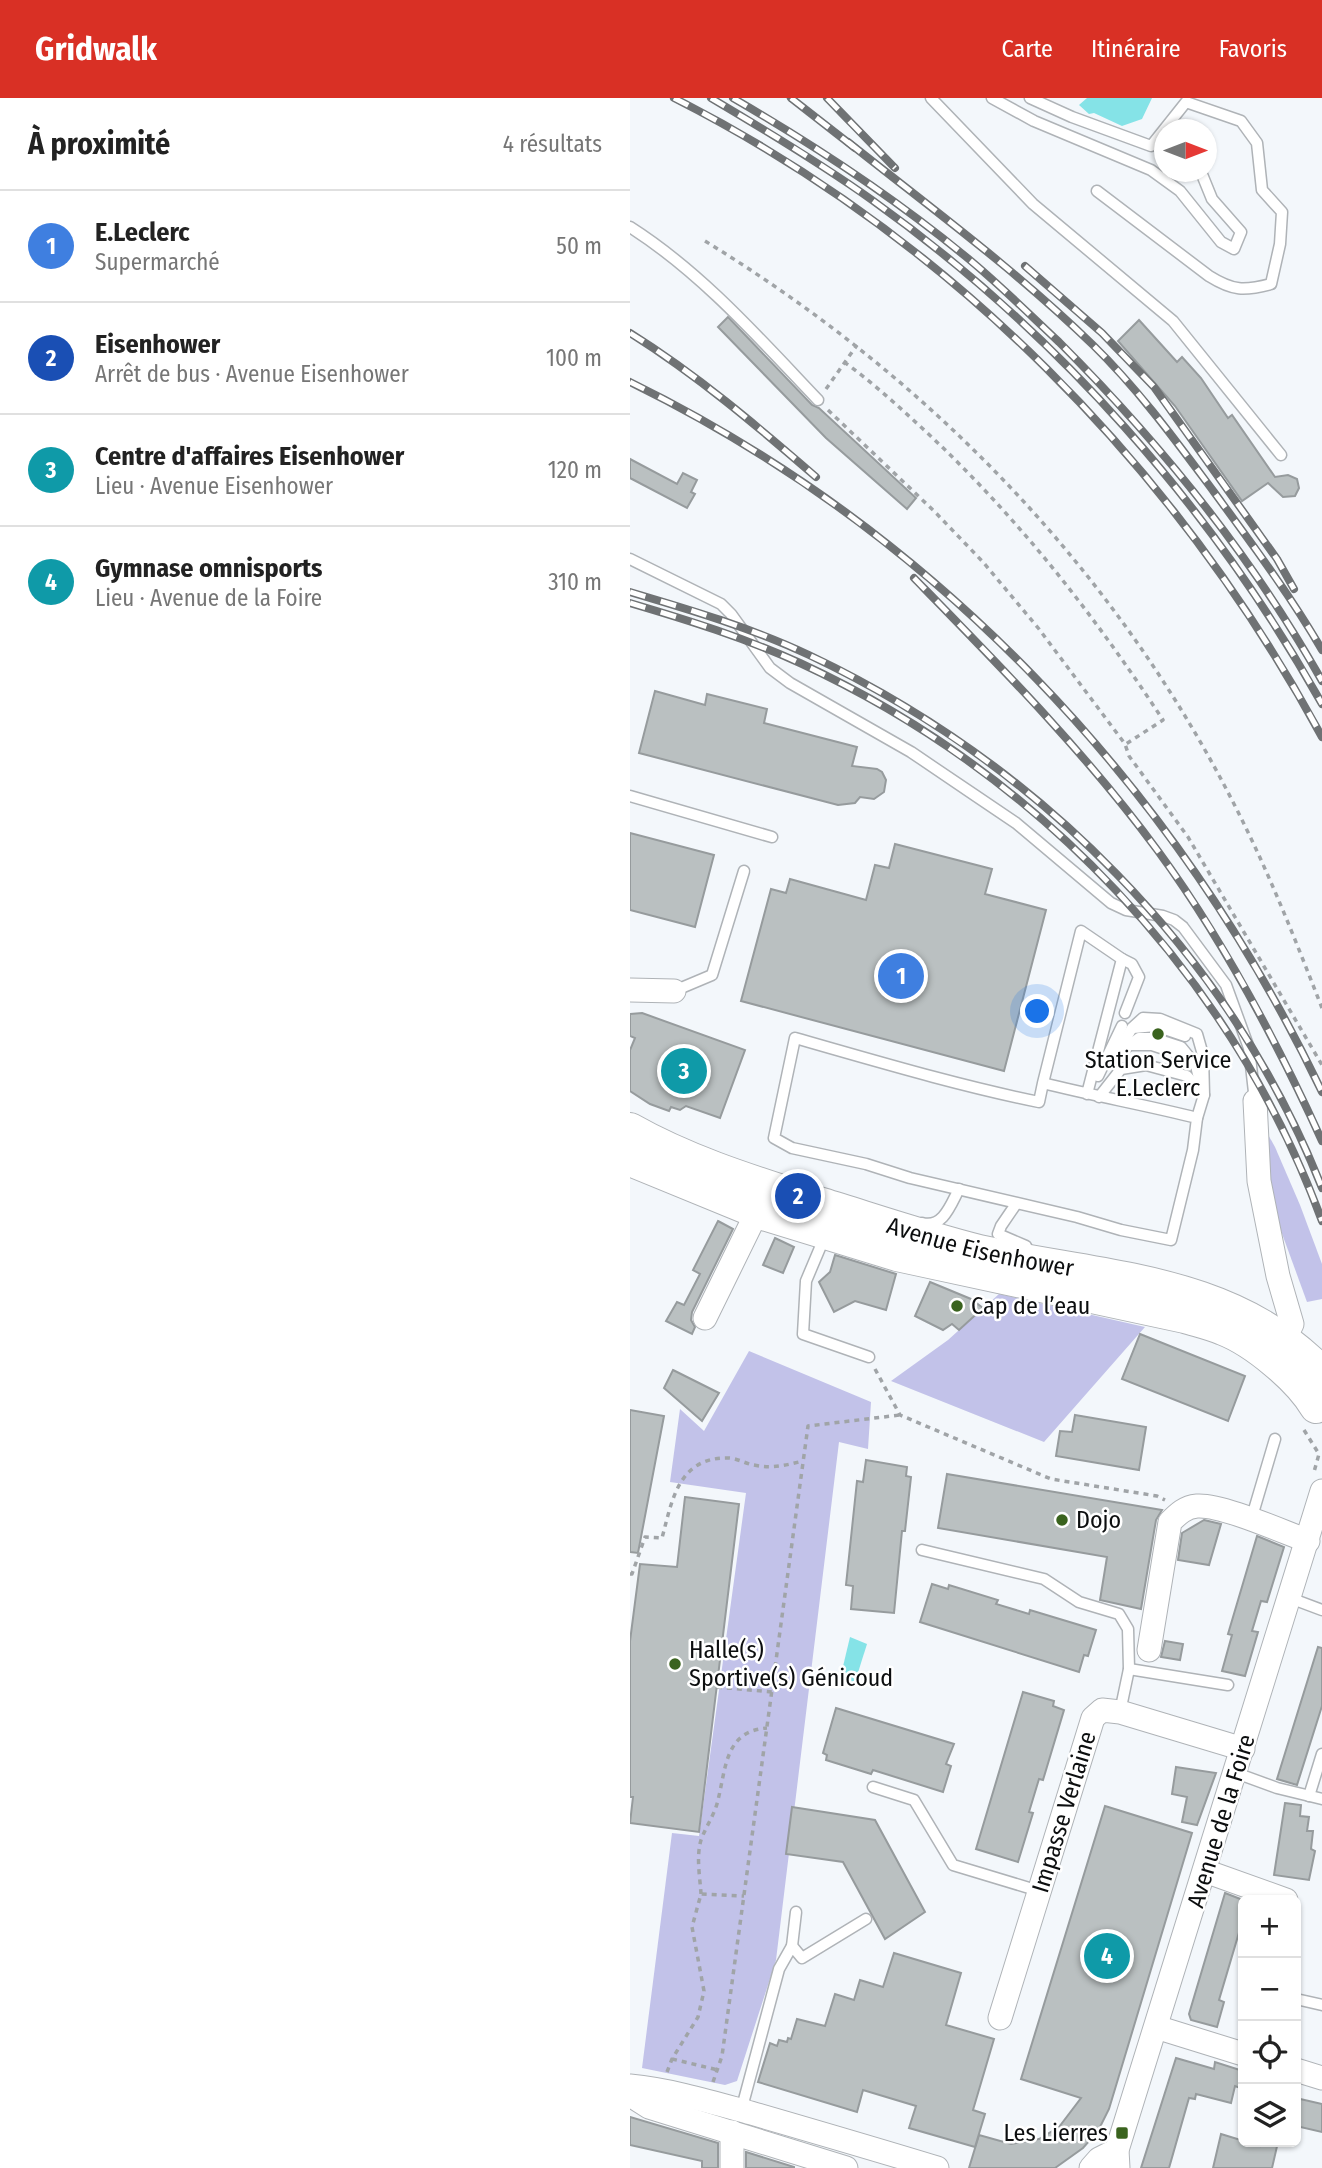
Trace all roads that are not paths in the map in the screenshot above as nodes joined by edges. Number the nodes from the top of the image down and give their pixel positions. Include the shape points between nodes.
1 (931, 98) edge
2 (992, 98) edge
3 (1030, 98) edge
4 (1151, 170) joint
5 (1154, 172) edge
6 (1168, 182) edge
7 (1205, 182) edge
8 (1097, 191) dead end
9 (630, 228) edge
10 (818, 400) road end
11 (1281, 455) dead end
12 (630, 559) edge
13 (630, 796) edge
14 (772, 837) dead end
15 (744, 872) dead end
16 (1122, 959) junction
17 (630, 990) edge
18 (674, 991) joint
19 (1125, 1013) dead end
20 (1127, 1027) junction
21 (1098, 1076) dead end
22 (1043, 1083) junction
23 (1087, 1094) junction
24 (1204, 1095) junction
25 (1099, 1097) junction
26 (1255, 1101) joint
27 (1197, 1118) junction
28 (630, 1129) edge
29 (630, 1160) edge
30 (959, 1189) junction
31 (1016, 1204) junction
32 (757, 1212) junction
33 (833, 1221) junction
34 (988, 1243) junction
35 (897, 1255) junction
36 (1129, 1277) junction
37 (705, 1318) dead end
38 (1284, 1340) junction
39 (869, 1357) road end
40 (1322, 1373) edge
41 (1320, 1412) edge
42 (1275, 1438) dead end
43 (1322, 1491) edge
44 (1251, 1520) junction
45 (1308, 1541) junction
46 (922, 1550) dead end
47 (1290, 1598) junction
48 (1322, 1610) edge
49 (1149, 1650) dead end
50 (1129, 1669) junction
51 (1227, 1685) dead end
52 (1120, 1712) junction
53 (1243, 1749) junction
54 (1322, 1754) edge
55 (1236, 1773) junction
56 (873, 1787) dead end
57 (1309, 1796) junction
58 (1322, 1799) edge
59 (1205, 1871) junction
60 (1039, 1891) junction
61 (1272, 1895) edge
62 (796, 1912) dead end
63 (866, 1919) dead end
64 (792, 1946) junction
65 (1301, 1999) edge
66 (1322, 2005) edge
67 (1000, 2018) dead end
68 (1156, 2027) junction
69 (1238, 2052) edge
70 (1301, 2072) edge
71 (1322, 2078) edge
72 (630, 2086) edge
73 (630, 2095) edge
74 (736, 2121) junction
75 (1117, 2159) edge
76 (732, 2168) edge
77 (846, 2168) edge
78 (937, 2168) edge
79 (1091, 2168) edge

1 - 11 lane via 1033,204 1173,321
2 - 4 lane via 1034,121
3 - 8 lane via 1151,146 1186,102 1241,121 1257,143 1262,190 1282,212 1271,284 1228,288
4 - 5 lane
6 - 7 lane via 1221,242 1234,249 1241,232 1212,200
9 - 10 lane via 680,262
12 - 26 lane via 721,604 769,668 911,752 1016,823 1111,903 1163,916 1183,927 1227,985 1248,1048
13 - 14 lane
15 - 18 lane via 712,975
16 - 19 lane via 1132,964 1139,977
16 - 22 lane via 1081,931
16 - 23 lane
17 - 18 street
20 - 21 lane
20 - 24 lane via 1156,1026 1189,1038 1203,1055
20 - 24 lane via 1116,1055 1129,1045 1152,1045 1182,1055 1196,1066
22 - 23 lane
22 - 30 lane via 1039,1102 795,1038 774,1138 792,1147
23 - 25 lane
24 - 25 lane via 1169,1065 1144,1059 1129,1062
24 - 27 lane
25 - 27 lane
26 - 38 street via 1259,1181 1292,1324
27 - 31 lane via 1171,1240
28 - 33 main road, Avenue Eisenhower
29 - 32 main road, Avenue Eisenhower
30 - 31 lane
30 - 33 lane via 942,1220 930,1225 857,1206
31 - 34 lane
32 - 33 main road, Avenue Eisenhower
32 - 37 street
33 - 34 main road, Avenue Eisenhower
33 - 35 main road, Avenue Eisenhower
33 - 39 lane via 806,1280 803,1334
34 - 35 lane via 959,1258
34 - 36 main road, Avenue Eisenhower
34 - 36 lane via 1044,1251
35 - 41 main road, Avenue Eisenhower via 1225,1329 1287,1372
36 - 38 main road, Avenue Eisenhower via 1248,1315
38 - 40 main road, Avenue Eisenhower
42 - 44 lane
43 - 45 street, Avenue de la Foire
44 - 45 street
44 - 49 street via 1213,1506 1196,1506 1181,1510 1170,1522
45 - 47 street, Avenue de la Foire
46 - 50 lane via 1044,1579 1079,1602 1119,1614 1128,1629
47 - 48 lane
47 - 53 street, Avenue de la Foire
50 - 51 lane
50 - 52 lane
52 - 53 street, Impasse Verlaine
52 - 60 street, Impasse Verlaine via 1102,1710 1093,1718
53 - 55 street, Avenue de la Foire
54 - 57 lane
55 - 57 lane
55 - 59 street, Avenue de la Foire
56 - 60 lane via 914,1800 953,1865
57 - 58 lane
59 - 61 street
59 - 68 street, Avenue de la Foire
60 - 67 street, Impasse Verlaine
62 - 64 lane
63 - 64 lane via 802,1958
64 - 74 lane via 779,1969
65 - 66 lane
68 - 69 street
68 - 75 street, Avenue de la Foire
70 - 71 street
72 - 74 street via 652,2088
73 - 74 street via 649,2107
74 - 76 street
74 - 77 street
74 - 78 street
75 - 79 street, Avenue de la Foire via 1099,2159

